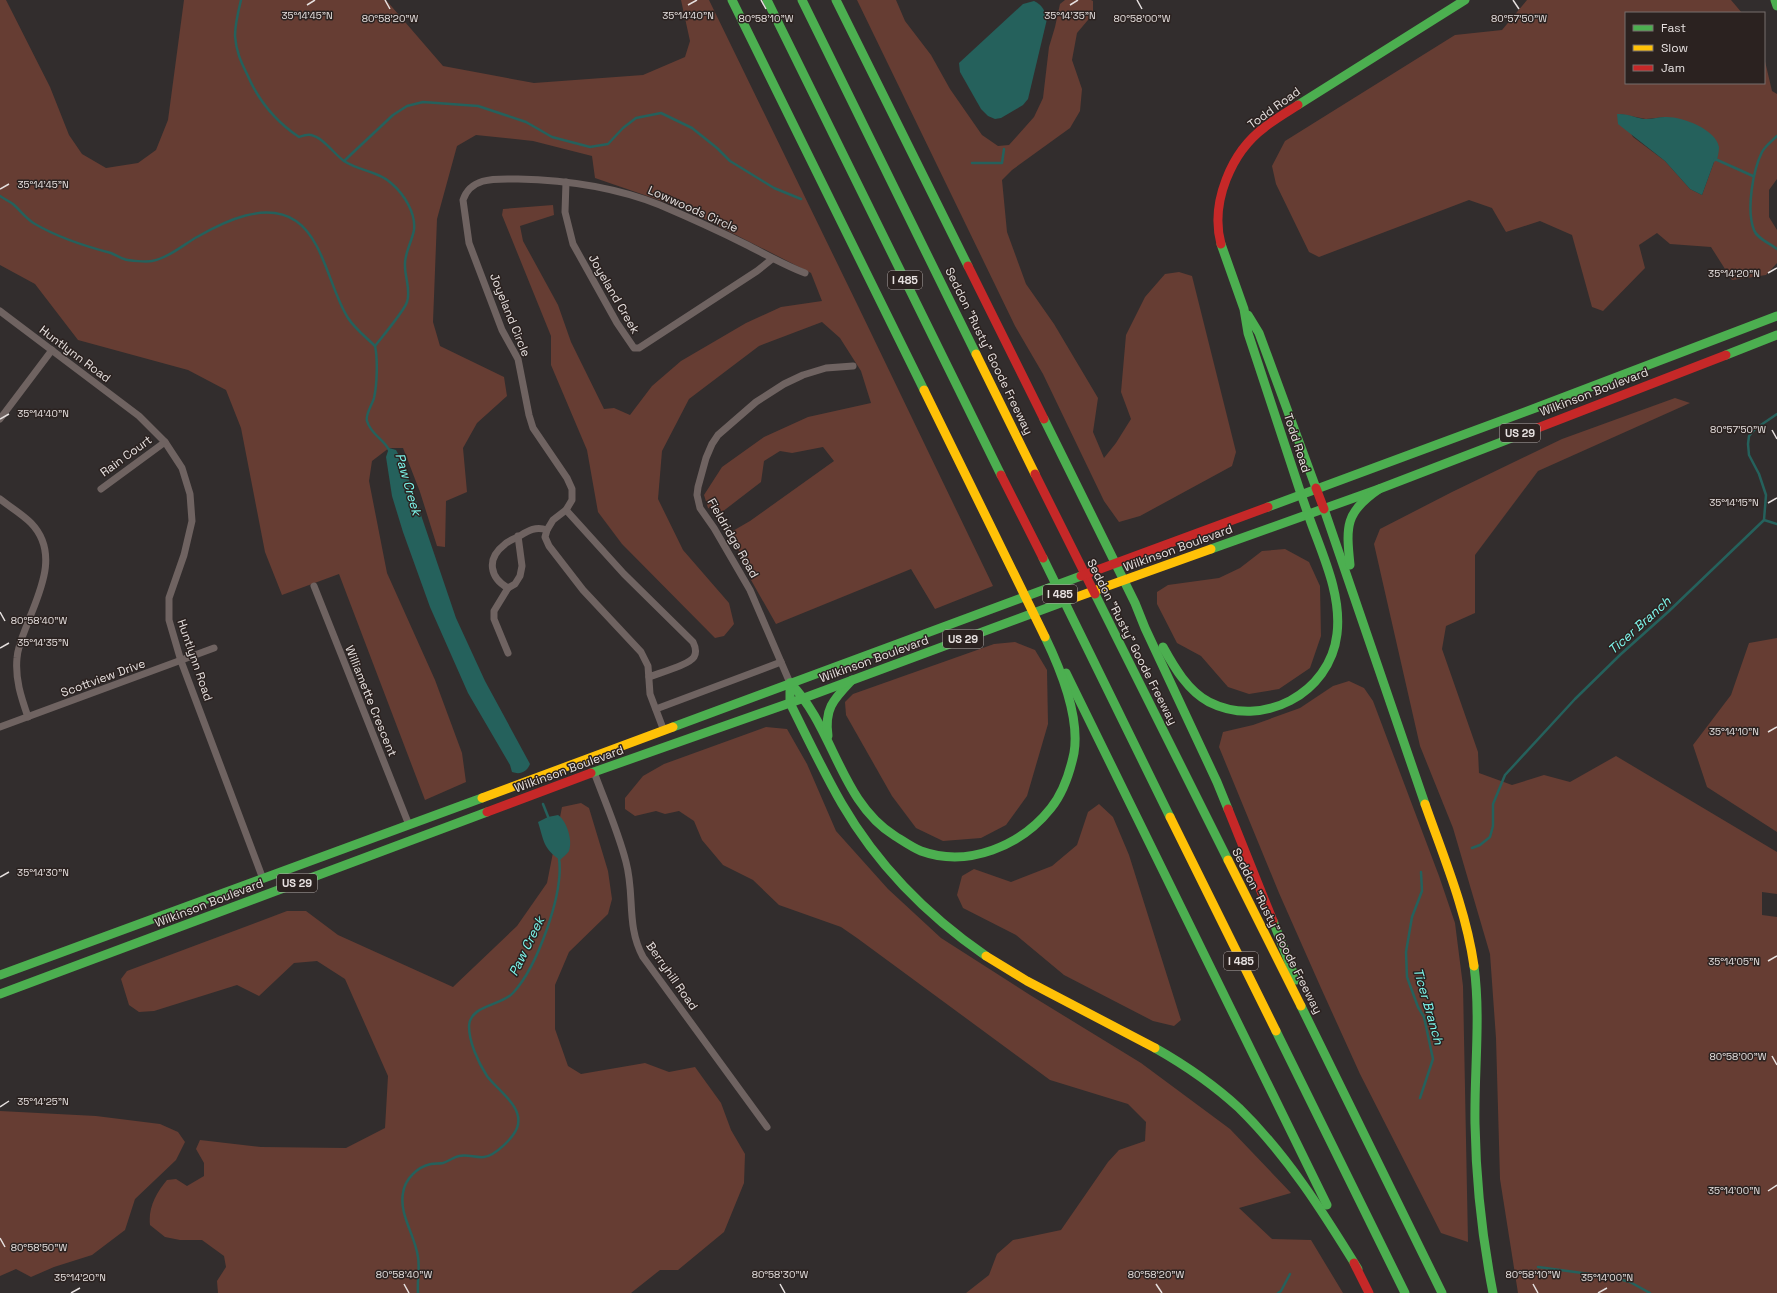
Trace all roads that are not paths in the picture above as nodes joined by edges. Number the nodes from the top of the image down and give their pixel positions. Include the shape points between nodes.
1 (732, 0) edge
2 (767, 0) edge
3 (802, 0) edge
4 (836, 0) edge
5 (1465, 0) edge
6 (1775, 0) edge
7 (1777, 6) edge
8 (566, 182) junction
9 (772, 259) junction
10 (805, 273) dead end
11 (1244, 308) junction
12 (0, 311) edge
13 (1777, 316) edge
14 (1777, 335) edge
15 (52, 350) junction
16 (853, 366) dead end
17 (0, 419) edge
18 (165, 442) junction
19 (1316, 488) junction
20 (101, 489) dead end
21 (1379, 489) junction
22 (1302, 494) junction
23 (0, 499) edge
24 (1324, 508) junction
25 (566, 510) junction
26 (1308, 514) junction
27 (547, 530) junction
28 (518, 536) junction
29 (314, 586) dead end
30 (1353, 587) junction
31 (508, 588) junction
32 (1135, 603) junction
33 (214, 648) dead end
34 (508, 653) dead end
35 (1054, 655) junction
36 (181, 661) junction
37 (781, 662) junction
38 (649, 677) junction
39 (852, 680) junction
40 (790, 683) junction
41 (804, 698) junction
42 (742, 700) junction
43 (791, 703) junction
44 (656, 709) junction
45 (28, 717) junction
46 (0, 727) edge
47 (664, 731) junction
48 (830, 746) junction
49 (594, 772) junction
50 (409, 825) junction
51 (359, 844) junction
52 (365, 858) junction
53 (263, 879) junction
54 (0, 975) edge
55 (0, 994) edge
56 (1327, 1058) junction
57 (767, 1127) dead end
58 (1358, 1270) junction
59 (1369, 1293) edge
60 (1405, 1293) edge
61 (1442, 1293) edge
62 (1493, 1293) edge

1 - 35 main road
2 - 60 main road, I 485
3 - 56 main road, Seddon "Rusty" Goode Freeway / I 485
4 - 32 main road
5 - 11 main road, Todd Road via 1274,120 1247,145 1226,180 1217,220 1223,249
6 - 7 main road
8 - 9 street, Lowwoods Circle via 613,191 654,203
8 - 9 street, Joyeland Creek via 565,212 573,244 617,323 634,348 639,348
8 - 25 street, Joyeland Circle via 485,180 469,189 463,200 469,243 502,330 518,359 533,428 572,488 572,500
9 - 10 street, Lowwoods Circle
11 - 19 main road, Todd Road via 1259,333
11 - 22 main road, Todd Road via 1248,333
12 - 15 street, Huntlynn Road
13 - 19 main road, Wilkinson Boulevard / US 29
14 - 21 main road, Wilkinson Boulevard / US 29
15 - 17 street
15 - 18 street, Huntlynn Road via 139,416
16 - 37 street, Fieldridge Road via 826,368 803,375 756,402 718,435 706,458 698,487 700,508 725,545 750,590
18 - 20 street, Rain Court
18 - 36 street, Huntlynn Road via 187,480 191,507 189,536 168,608
19 - 22 main road, Wilkinson Boulevard / US 29
19 - 24 main road, Todd Road
21 - 24 main road, Wilkinson Boulevard / US 29
21 - 30 main road via 1365,497 1351,516 1348,543
22 - 26 main road, Todd Road
22 - 40 main road, Wilkinson Boulevard / US 29
23 - 45 street via 32,524 42,540 46,559 44,579 17,657 18,687
24 - 26 main road, Wilkinson Boulevard / US 29
24 - 30 main road, Todd Road
25 - 27 street via 553,520
25 - 38 street via 624,574 693,642 695,656 690,661
26 - 32 main road, Todd Road via 1335,597 1338,633 1335,650 1328,666 1310,689 1291,702 1255,712 1239,712 1210,702 1194,691 1181,676
26 - 39 main road, Wilkinson Boulevard / US 29
27 - 28 street via 535,528
27 - 38 street via 545,537 549,546 578,584 641,652 648,666
28 - 31 street via 522,566 515,584
28 - 31 street via 495,555 492,566 499,583
29 - 50 street, Williamette Crescent
30 - 62 main road via 1455,886 1471,947 1477,1010 1475,1124 1478,1189 1483,1241
31 - 34 street via 494,611 494,619
32 - 56 main road via 1220,789
33 - 36 street, Scottview Drive
35 - 48 main road via 1073,715 1074,752 1070,769 1058,799 1038,824 1017,840 995,850 974,855 951,856 922,851 906,844 886,830 862,804 842,773
35 - 58 main road via 1069,678
36 - 45 street, Scottview Drive
36 - 53 street, Huntlynn Road
37 - 40 street, Fieldridge Road
37 - 44 street
38 - 44 street via 650,694
39 - 41 main road, Wilkinson Boulevard / US 29
39 - 48 main road via 829,706 826,717
40 - 41 main road
40 - 42 main road, Wilkinson Boulevard / US 29
40 - 43 main road
41 - 43 main road, Wilkinson Boulevard / US 29
41 - 48 main road
42 - 47 main road, Wilkinson Boulevard / US 29
42 - 49 main road via 694,726 599,763
43 - 49 main road, Wilkinson Boulevard / US 29
43 - 58 main road via 854,824 889,872 909,894 952,932 992,961 1145,1042 1214,1087 1252,1121 1285,1159 1318,1205
44 - 47 street
45 - 46 street, Scottview Drive
47 - 50 main road, Wilkinson Boulevard / US 29
49 - 52 main road, Wilkinson Boulevard / US 29
49 - 57 street, Berryhill Road via 626,861 632,924 643,957
50 - 51 main road, Wilkinson Boulevard / US 29
51 - 52 main road
51 - 53 main road, Wilkinson Boulevard / US 29
52 - 55 main road, Wilkinson Boulevard / US 29
53 - 54 main road, Wilkinson Boulevard / US 29
56 - 61 main road, Seddon "Rusty" Goode Freeway / I 485
58 - 59 main road

